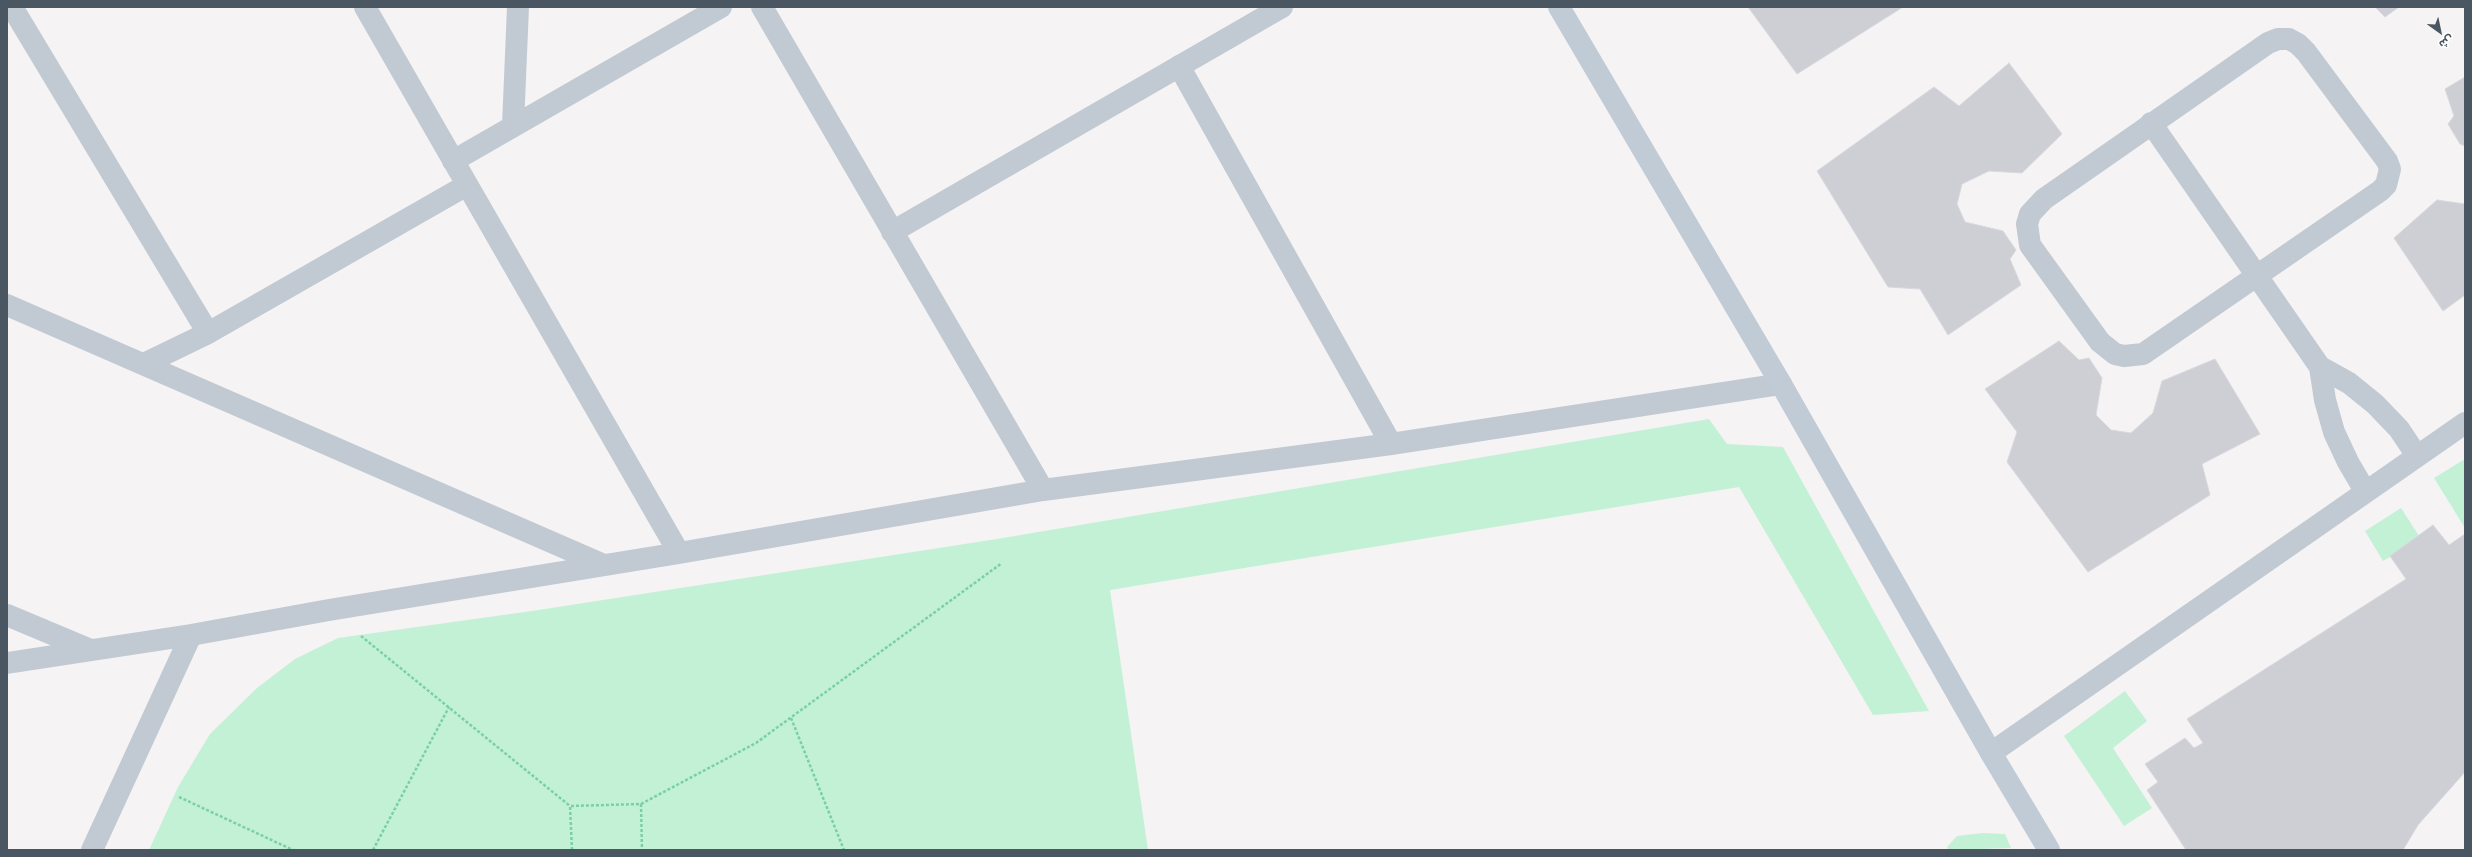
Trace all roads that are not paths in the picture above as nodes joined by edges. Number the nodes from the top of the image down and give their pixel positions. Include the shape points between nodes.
1 (12, 7) edge
2 (365, 7) edge
3 (518, 7) edge
4 (721, 7) edge
5 (762, 7) edge
6 (1282, 7) edge
7 (1559, 7) edge
8 (1179, 66) junction
9 (2151, 123) junction
10 (513, 126) junction
11 (453, 161) junction
12 (467, 185) junction
13 (892, 232) junction
14 (2257, 276) junction
15 (7, 305) edge
16 (208, 332) junction
17 (144, 364) junction
18 (2320, 366) junction
19 (1781, 384) junction
20 (2465, 423) edge
21 (1391, 444) junction
22 (2417, 456) junction
23 (1043, 490) junction
24 (2365, 491) junction
25 (680, 553) junction
26 (604, 565) junction
27 (7, 615) edge
28 (191, 635) junction
29 (88, 649) junction
30 (7, 663) edge
31 (1991, 753) junction
32 (92, 850) edge
33 (2049, 850) edge

1 - 16 street
2 - 11 street
3 - 10 street
4 - 10 street
5 - 13 street
6 - 8 street
7 - 19 street
8 - 13 street
8 - 21 street
9 - 14 street
9 - 14 street via 2036,206 2027,224 2030,245 2100,342 2114,354 2124,356 2143,354
9 - 14 street via 2268,43 2278,39 2289,39 2306,52 2387,161 2389,177 2380,191
10 - 11 street
11 - 12 street
12 - 16 street
12 - 25 street
13 - 23 street
14 - 18 street
15 - 17 street
16 - 17 street
17 - 26 street
18 - 22 street via 2349,383 2375,404 2399,428
18 - 24 street via 2325,400 2334,432
19 - 21 street
19 - 31 street
20 - 22 street
21 - 23 street
22 - 24 street
23 - 25 street
24 - 31 street
25 - 26 street
26 - 28 street
27 - 29 street
28 - 29 street
28 - 32 street
29 - 30 street
31 - 33 street

